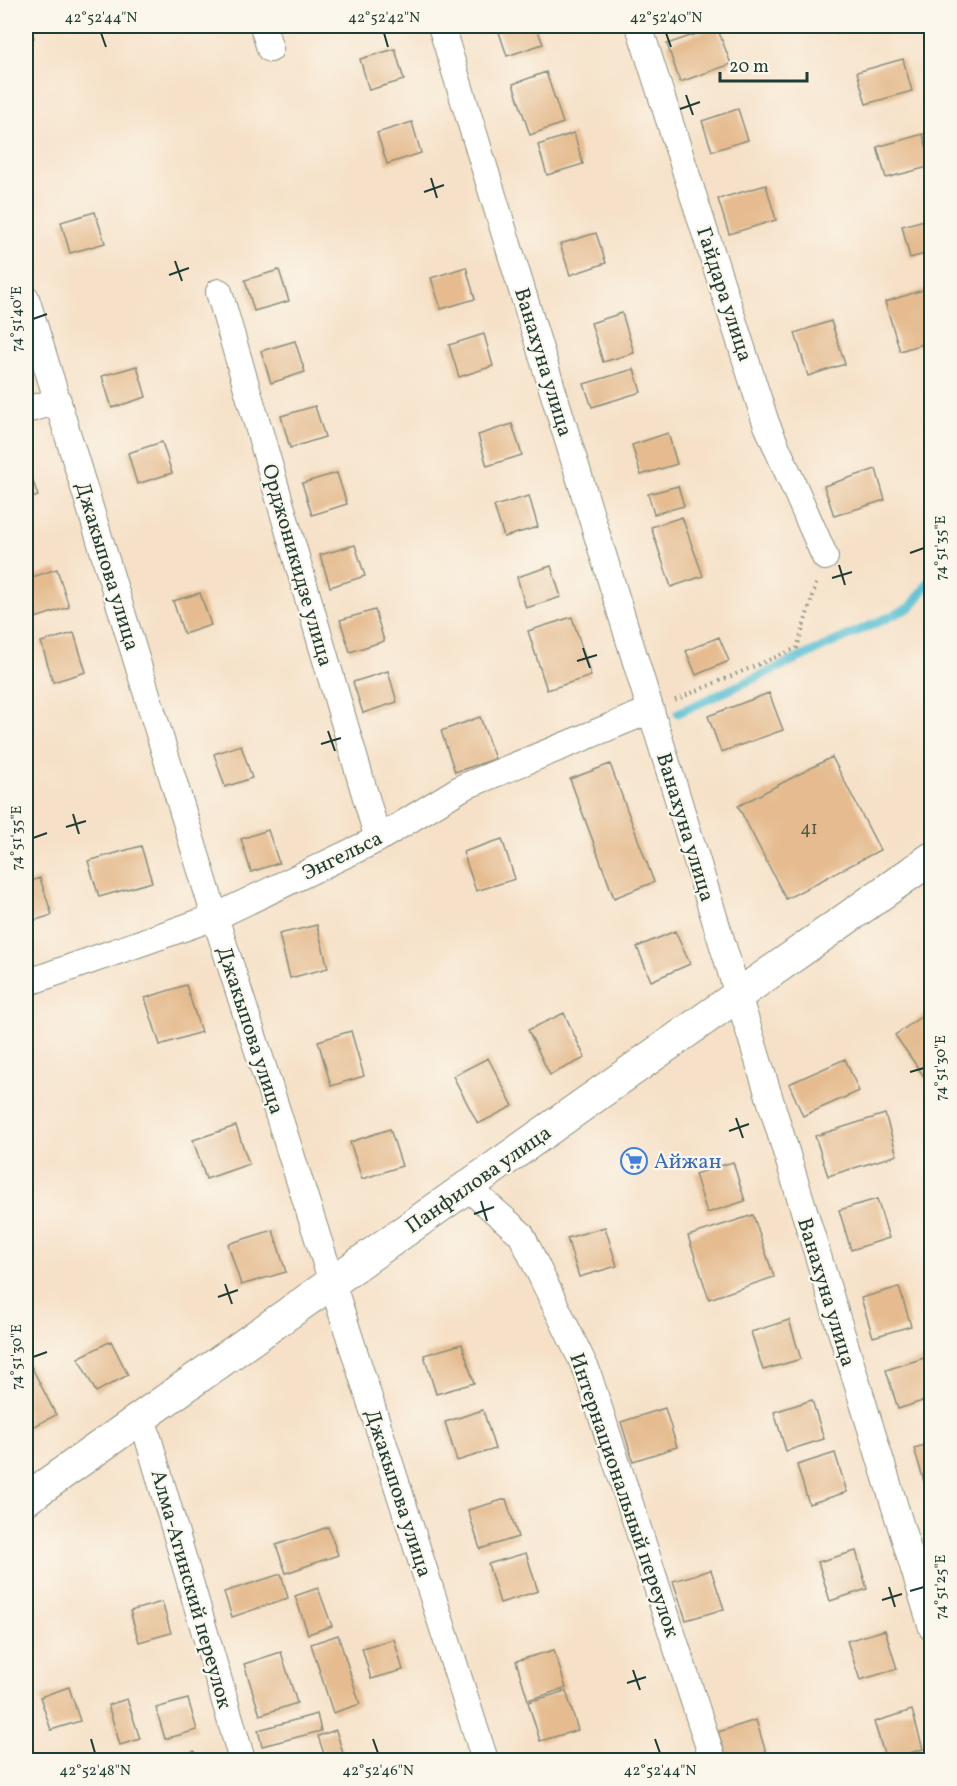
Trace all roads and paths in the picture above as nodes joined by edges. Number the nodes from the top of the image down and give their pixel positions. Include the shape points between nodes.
1 (441, 26) edge
2 (639, 26) edge
3 (219, 292) dead end
4 (26, 298) edge
5 (58, 401) junction
6 (26, 410) edge
7 (825, 557) joint
8 (651, 710) junction
9 (378, 839) junction
10 (932, 858) edge
11 (215, 917) junction
12 (26, 983) edge
13 (736, 996) junction
14 (467, 1186) junction
15 (331, 1283) junction
16 (142, 1417) junction
17 (26, 1499) edge
18 (932, 1628) edge
19 (242, 1761) edge
20 (485, 1761) edge
21 (713, 1761) edge

1 - 8 street, Ванахуна улица
2 - 7 street, Гайдара улица via 766,423
3 - 9 street, Орджоникидзе улица
4 - 5 street, Джакыпова улица
5 - 6 street
5 - 11 street, Джакыпова улица
7 - 8 path via 797,648
8 - 9 street, Энгельса via 463,788
8 - 13 street, Ванахуна улица
9 - 11 street, Энгельса
10 - 13 street, Панфилова улица
11 - 12 street, Энгельса
11 - 15 street, Джакыпова улица
13 - 14 street, Панфилова улица
13 - 18 street, Ванахуна улица
14 - 15 street, Панфилова улица
14 - 21 street, Интернациональный переулок via 520,1234 587,1371
15 - 16 street, Панфилова улица
15 - 20 street, Джакыпова улица
16 - 17 street, Панфилова улица
16 - 19 street, Алма-Атинский переулок

